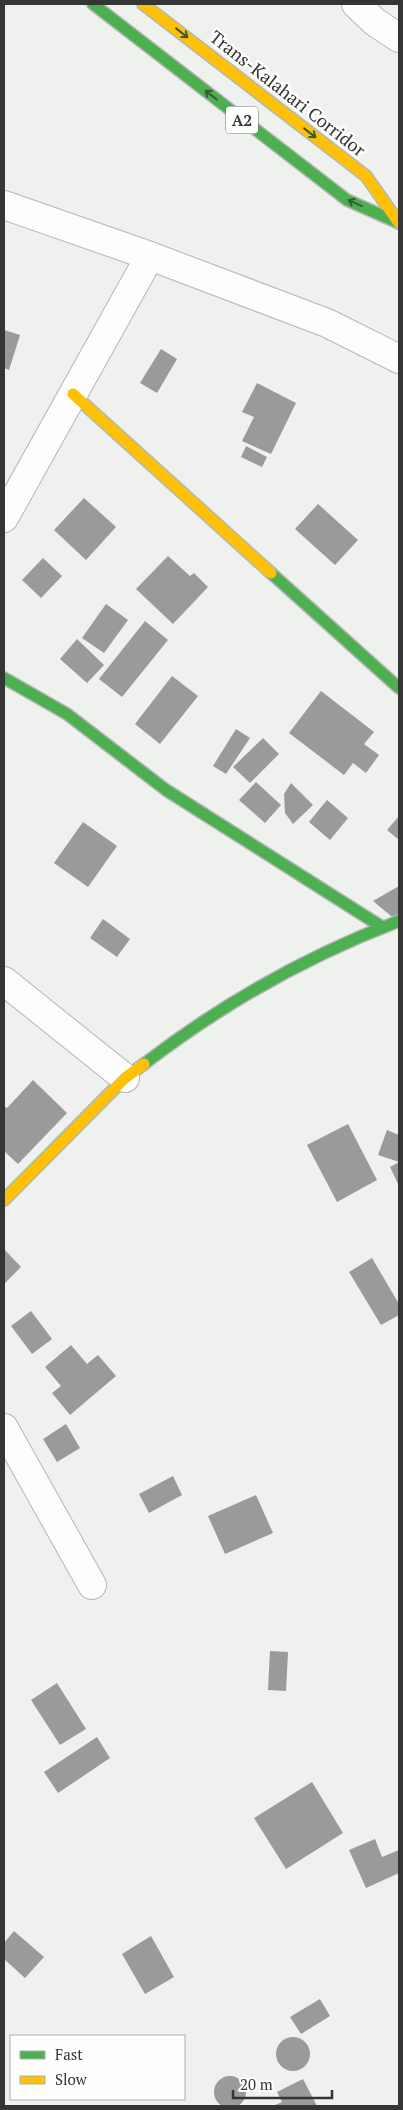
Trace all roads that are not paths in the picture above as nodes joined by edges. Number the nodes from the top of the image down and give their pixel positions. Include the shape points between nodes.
1 (93, 4) edge
2 (143, 4) edge
3 (356, 4) edge
4 (399, 38) edge
5 (4, 204) edge
6 (399, 223) edge
7 (150, 256) junction
8 (399, 359) edge
9 (73, 394) junction
10 (4, 518) edge
11 (4, 678) edge
12 (399, 688) edge
13 (399, 921) edge
14 (382, 927) junction
15 (4, 981) edge
16 (125, 1078) junction
17 (4, 1200) edge
18 (4, 1428) edge
19 (92, 1585) dead end

6 -> 1 main road, Trans-Kalahari Corridor / A2 via 347,200
2 -> 6 main road, Trans-Kalahari Corridor / A2 via 366,176
3 - 4 street
5 - 7 street
7 - 8 street via 327,323
7 - 9 street
9 - 10 street
9 - 12 main road
11 - 14 main road via 67,714 166,790
13 - 14 main road
14 - 16 main road via 328,950 255,989 188,1030
15 - 16 street
16 - 17 main road
18 - 19 street

